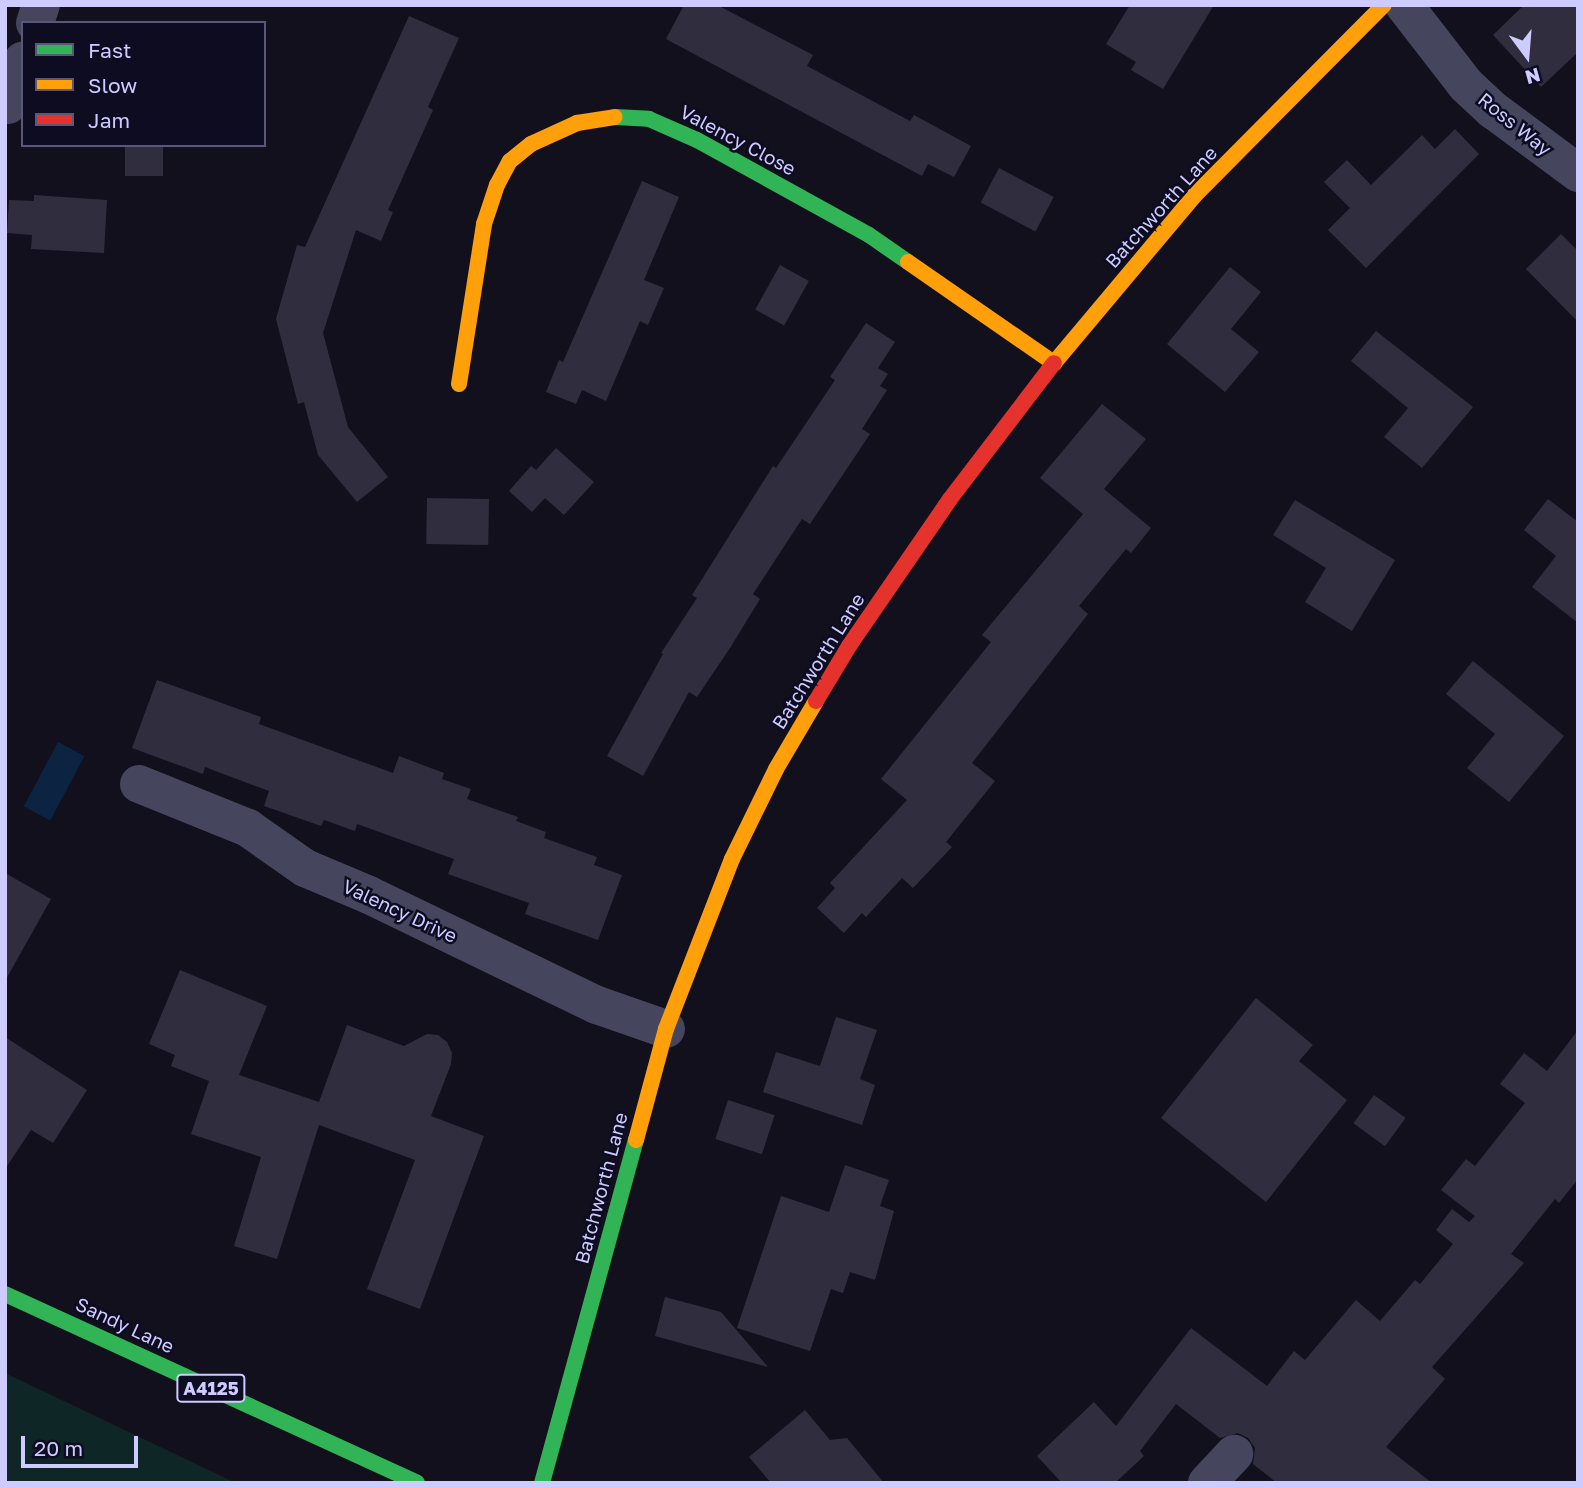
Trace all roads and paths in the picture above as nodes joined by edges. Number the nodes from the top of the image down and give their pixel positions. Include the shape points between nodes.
1 (1384, 5) edge
2 (1404, 5) edge
3 (21, 66) edge
4 (8, 105) dead end
5 (1578, 173) edge
6 (1054, 363) junction
7 (459, 384) dead end
8 (139, 784) dead end
9 (666, 1029) junction
10 (5, 1294) edge
11 (1234, 1454) dead end
12 (417, 1483) edge
13 (542, 1483) edge
14 (1207, 1483) edge

1 - 6 street, Batchworth Lane via 1195,195
2 - 5 street, Ross Way via 1466,85
3 - 4 street
6 - 7 street, Valency Close via 869,235 697,140 649,119 608,116 577,123 531,144 510,161 484,224
6 - 9 street, Batchworth Lane via 950,499 857,634 776,769 732,859
8 - 9 street, Valency Drive via 248,828 305,868 597,1005
9 - 13 street, Batchworth Lane
10 - 12 street, Sandy Lane / A4125
11 - 14 street

